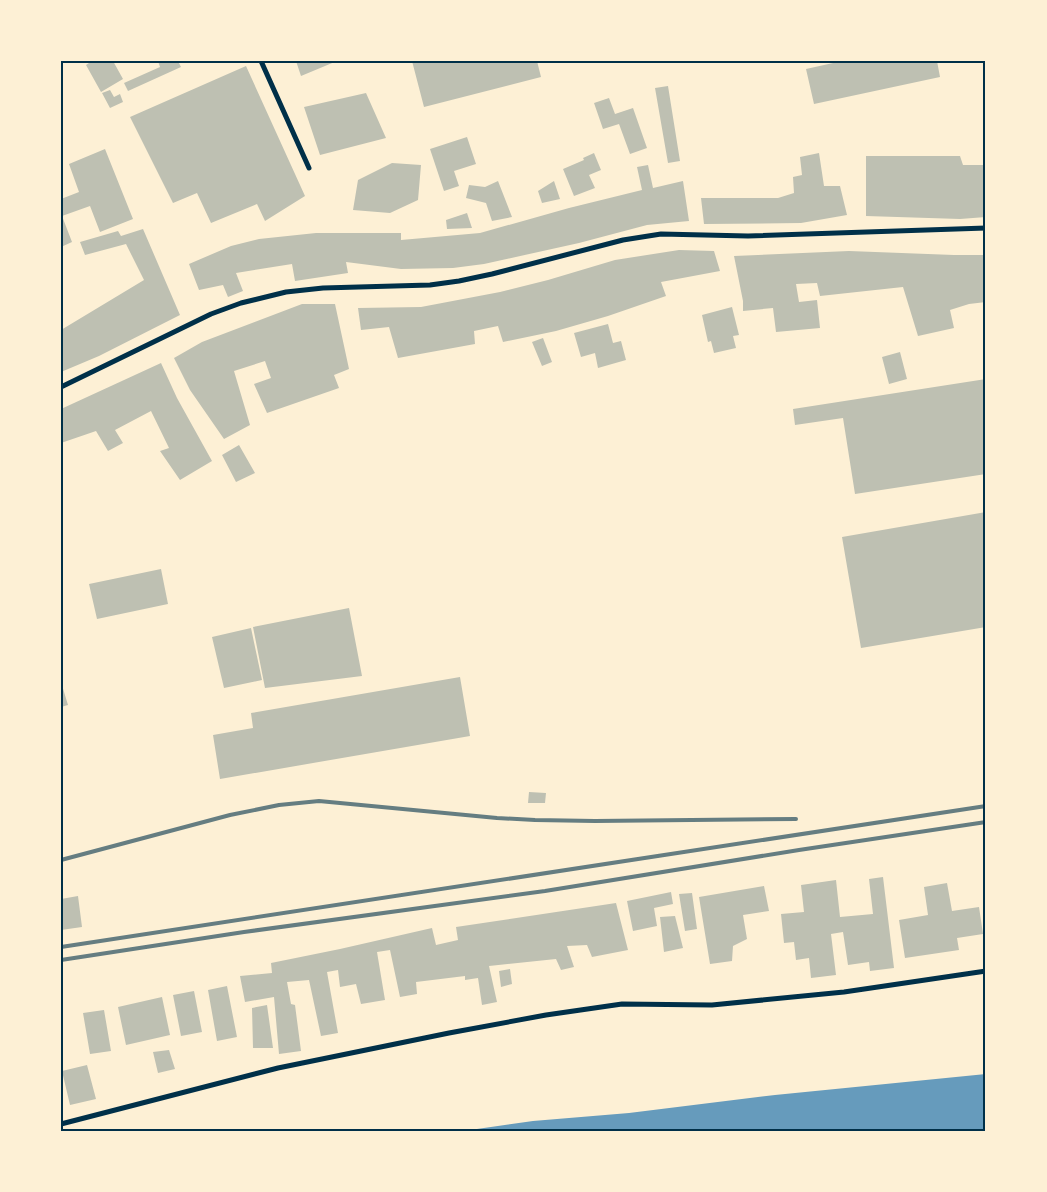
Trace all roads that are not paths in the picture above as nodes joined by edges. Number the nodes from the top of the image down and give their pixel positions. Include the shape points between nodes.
1 (261, 61) edge
2 (309, 168) dead end
3 (986, 228) edge
4 (61, 387) edge
5 (986, 971) edge
6 (61, 1124) edge

1 - 2 street
3 - 4 street via 748,236 661,234 623,240 459,281 286,292 241,303 204,317
5 - 6 street via 844,992 712,1006 622,1004 546,1015 278,1068

